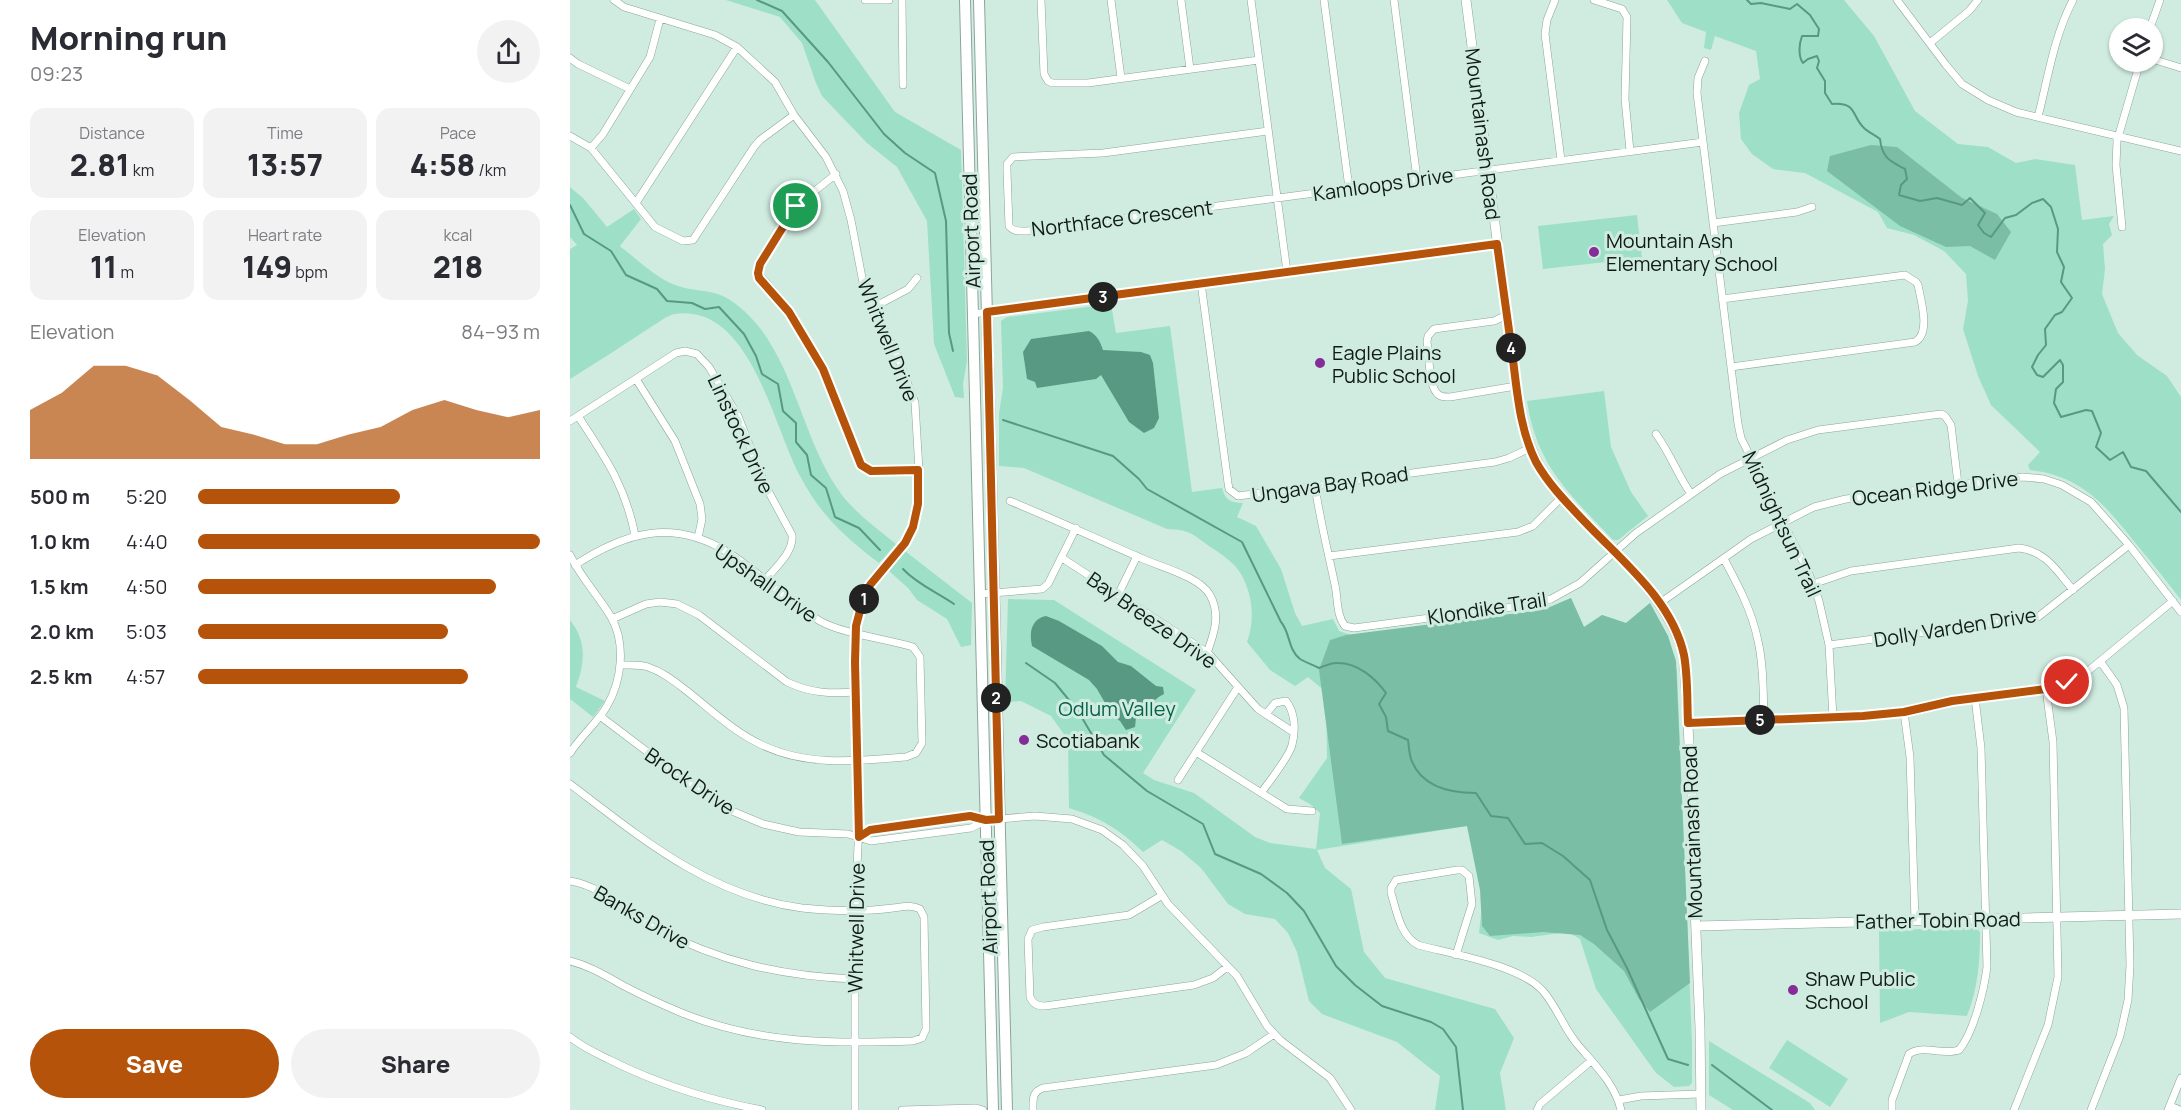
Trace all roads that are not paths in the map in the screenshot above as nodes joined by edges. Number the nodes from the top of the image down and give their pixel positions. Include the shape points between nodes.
1 (614, 0) edge
2 (865, 0) edge
3 (889, 0) edge
4 (902, 0) edge
5 (965, 0) edge
6 (979, 0) edge
7 (1041, 0) edge
8 (1111, 0) edge
9 (1181, 0) edge
10 (1251, 0) edge
11 (1324, 0) edge
12 (1394, 0) edge
13 (1466, 0) edge
14 (1555, 0) edge
15 (1594, 0) edge
16 (1897, 0) edge
17 (1978, 0) edge
18 (2073, 0) edge
19 (2160, 0) edge
20 (2154, 18) edge
21 (660, 19) junction
22 (1930, 43) junction
23 (737, 47) junction
24 (570, 58) edge
25 (1259, 60) junction
26 (1705, 61) dead end
27 (2163, 62) edge
28 (2181, 68) edge
29 (1190, 69) junction
30 (2137, 72) edge
31 (1121, 78) junction
32 (903, 85) dead end
33 (630, 89) junction
34 (794, 116) junction
35 (2038, 117) junction
36 (1268, 131) junction
37 (2119, 135) junction
38 (570, 136) edge
39 (1703, 142) junction
40 (591, 148) junction
41 (1630, 151) junction
42 (2181, 151) edge
43 (1561, 160) junction
44 (1488, 170) junction
45 (836, 174) junction
46 (1418, 179) junction
47 (1349, 188) junction
48 (1277, 197) junction
49 (636, 203) junction
50 (1812, 207) dead end
51 (1713, 223) junction
52 (2122, 227) dead end
53 (1497, 244) junction
54 (1287, 272) junction
55 (917, 278) dead end
56 (1201, 283) junction
57 (1722, 299) junction
58 (873, 307) junction
59 (987, 312) junction
60 (974, 314) junction
61 (1507, 315) junction
62 (1731, 367) junction
63 (636, 379) junction
64 (1516, 386) junction
65 (578, 416) junction
66 (570, 421) edge
67 (1656, 434) dead end
68 (1530, 448) junction
69 (1751, 458) junction
70 (918, 470) junction
71 (1958, 484) junction
72 (1315, 486) junction
73 (1691, 494) junction
74 (1562, 498) junction
75 (1010, 501) dead end
76 (1784, 522) junction
77 (1076, 528) junction
78 (635, 535) junction
79 (698, 538) junction
80 (2129, 545) junction
81 (1614, 553) junction
82 (570, 555) edge
83 (1137, 556) junction
84 (1329, 556) junction
85 (1062, 558) junction
86 (1724, 559) junction
87 (575, 564) junction
88 (765, 580) junction
89 (1813, 584) junction
90 (2073, 590) junction
91 (994, 593) junction
92 (980, 594) junction
93 (1118, 595) junction
94 (2173, 601) junction
95 (1660, 603) junction
96 (2181, 612) edge
97 (612, 619) junction
98 (856, 633) junction
99 (1829, 645) junction
100 (1207, 653) junction
101 (2100, 661) junction
102 (621, 665) junction
103 (1238, 687) junction
104 (2046, 689) junction
105 (855, 692) junction
106 (1975, 698) junction
107 (1904, 712) junction
108 (1266, 714) junction
109 (600, 716) junction
110 (1833, 718) junction
111 (1764, 720) junction
112 (1688, 723) junction
113 (1293, 732) junction
114 (1196, 752) junction
115 (570, 753) edge
116 (857, 760) junction
117 (1178, 780) dead end
118 (570, 784) edge
119 (1261, 793) junction
120 (1312, 811) dead end
121 (999, 819) junction
122 (986, 820) junction
123 (859, 837) junction
124 (570, 881) edge
125 (1161, 896) junction
126 (855, 912) junction
127 (2181, 914) edge
128 (2129, 916) junction
129 (2058, 917) junction
130 (1986, 920) junction
131 (1915, 921) junction
132 (1696, 926) junction
133 (1456, 956) junction
134 (570, 961) edge
135 (1227, 967) junction
136 (855, 979) junction
137 (1274, 1034) junction
138 (570, 1037) edge
139 (855, 1043) junction
140 (1591, 1061) junction
141 (2181, 1078) edge
142 (1700, 1094) junction
143 (1619, 1100) junction
144 (2169, 1108) edge
145 (762, 1110) edge
146 (855, 1110) edge
147 (902, 1110) edge
148 (983, 1110) edge
149 (993, 1110) edge
150 (1007, 1110) edge
151 (1033, 1110) edge
152 (1351, 1110) edge
153 (1537, 1110) edge
154 (1621, 1110) edge
155 (1701, 1110) edge
156 (1892, 1110) edge
157 (2014, 1110) edge
158 (2091, 1110) edge
159 (2180, 1110) edge

1 - 21 street, Whitwell Drive
2 - 3 street
4 - 32 street
5 - 60 main road, Airport Road
6 - 59 main road, Airport Road
7 - 31 street via 1044,71 1048,81 1088,83
8 - 31 street
9 - 29 street
10 - 25 street
11 - 47 street
12 - 46 street
13 - 44 street, Mountainash Road
14 - 43 street via 1545,34
15 - 41 street via 1622,9 1628,17 1625,106
16 - 22 street
17 - 22 street
18 - 35 street via 2065,15
19 - 20 street
21 - 23 street, Whitwell Drive via 715,35
21 - 33 street via 650,57
22 - 35 street via 1962,84 1988,100
23 - 34 street, Whitwell Drive via 775,82
23 - 49 street
24 - 33 street
25 - 29 street
25 - 36 street
26 - 39 street, Midnightsun Trail via 1697,93
27 - 28 street
29 - 31 street
30 - 37 street
33 - 40 street
34 - 45 street, Whitwell Drive via 821,148
34 - 49 street via 754,147 693,240 683,241 661,232
35 - 37 street
36 - 48 street
36 - 48 street, Northface Crescent via 1103,153 1013,157 1007,164 1008,220 1012,230 1027,231
37 - 42 street
37 - 52 street via 2116,165
38 - 40 street
39 - 41 street, Kamloops Drive
39 - 51 street, Midnightsun Trail
40 - 49 street
41 - 43 street, Kamloops Drive
43 - 44 street, Kamloops Drive
44 - 46 street, Kamloops Drive
44 - 53 street, Mountainash Road
45 - 58 street, Whitwell Drive via 849,210 861,280
45 - 70 street via 796,206 758,273 810,345 830,384 861,465 871,471
46 - 47 street, Kamloops Drive
47 - 48 street, Kamloops Drive
48 - 54 street
50 - 51 street
51 - 57 street, Midnightsun Trail
53 - 54 street
53 - 61 street, Mountainash Road
54 - 56 street
55 - 58 street via 908,289
56 - 59 street
56 - 72 street, Ungava Bay Road via 1229,489 1238,496
57 - 62 street, Midnightsun Trail
57 - 62 street via 1905,275 1918,285 1924,328 1921,339 1915,342
58 - 70 street, Whitwell Drive via 915,403
59 - 60 street
59 - 91 main road, Airport Road
60 - 92 main road, Airport Road
61 - 64 street, Mountainash Road
61 - 64 street via 1494,321 1434,329 1428,336 1430,363 1435,391 1444,397
62 - 69 street, Midnightsun Trail via 1739,431
63 - 65 street, Linstock Drive
63 - 79 street via 675,441 698,498 702,515
63 - 88 street, Linstock Drive via 681,352 697,354 709,367 738,416 765,485 792,535 789,550
64 - 68 street, Mountainash Road
65 - 66 street, Linstock Drive
65 - 78 street via 618,479
67 - 73 street
68 - 72 street, Ungava Bay Road via 1495,462
68 - 74 street, Mountainash Road
69 - 71 street, Klondike Trail via 1818,430 1941,414 1951,425
69 - 73 street, Klondike Trail
69 - 76 street, Midnightsun Trail
70 - 98 street, Whitwell Drive via 913,527 905,543 870,585 858,615
71 - 76 street, Ocean Ridge Drive via 1837,500
71 - 80 street, Ocean Ridge Drive via 2023,477 2062,485 2085,496
72 - 84 street
73 - 81 street, Klondike Trail
74 - 81 street, Mountainash Road
74 - 84 street via 1533,526 1518,532
75 - 77 street
76 - 86 street, Ocean Ridge Drive
76 - 89 street, Midnightsun Trail
77 - 83 street
77 - 85 street
78 - 79 street, Upshall Drive via 669,533
78 - 87 street, Upshall Drive
79 - 88 street, Upshall Drive via 729,553
80 - 90 street, Dolly Varden Drive
80 - 94 street, Ocean Ridge Drive
81 - 84 street, Klondike Trail via 1574,588 1543,602 1354,628 1345,626 1340,618
81 - 95 street, Mountainash Road
82 - 87 street
83 - 93 street
83 - 100 street via 1192,579 1209,594 1216,626
85 - 91 street via 1042,589
85 - 93 street, Bay Breeze Drive
86 - 95 street, Ocean Ridge Drive
86 - 111 street via 1758,640
87 - 97 street
88 - 98 street, Upshall Drive via 820,621
89 - 90 street via 1851,570 2019,548 2046,558
89 - 99 street, Midnightsun Trail
90 - 99 street, Dolly Varden Drive via 2033,619
91 - 92 street
91 - 121 main road, Airport Road
92 - 122 main road, Airport Road
93 - 100 street, Bay Breeze Drive
94 - 96 street, Ocean Ridge Drive
94 - 101 street
95 - 112 street, Mountainash Road via 1684,656
97 - 102 street
97 - 105 street via 646,604 677,604 699,615 797,687 822,693
98 - 105 street, Whitwell Drive
98 - 116 street, Upshall Drive via 913,647 919,653 922,743 912,756
99 - 110 street, Midnightsun Trail
100 - 103 street, Bay Breeze Drive
101 - 104 street via 2067,682
101 - 128 street via 2118,685 2124,708
102 - 109 street via 613,695
102 - 116 street via 643,666 662,674 741,733 779,752 818,761
103 - 108 street, Bay Breeze Drive
103 - 114 street
104 - 106 street
104 - 129 street via 2053,742
105 - 116 street, Whitwell Drive
106 - 107 street
106 - 130 street via 1981,748
107 - 110 street
107 - 131 street via 1910,757
108 - 113 street, Bay Breeze Drive
108 - 113 street via 1275,703 1286,701 1293,711
109 - 115 street
109 - 123 street, Brock Drive via 694,788 732,811 778,828
110 - 111 street
111 - 112 street
112 - 132 street, Mountainash Road
113 - 119 street via 1292,747
114 - 117 street
114 - 119 street
116 - 123 street, Whitwell Drive
118 - 126 street via 658,851 707,879 782,904
119 - 120 street via 1287,809
121 - 122 street, Brock Drive
121 - 125 street, Brock Drive via 1054,817 1101,830 1135,856
121 - 150 main road, Airport Road
122 - 123 street, Brock Drive via 971,828 871,841
122 - 123 street, Brock Drive via 970,816 870,830
122 - 149 main road, Airport Road
123 - 126 street, Whitwell Drive
124 - 136 street, Banks Drive via 595,889 649,925 719,957 787,974
125 - 135 street, Brock Drive
125 - 135 street via 1129,915 1032,930 1028,939 1032,1001 1045,1006 1194,986
126 - 136 street, Whitwell Drive
126 - 139 street via 913,906 922,912 926,1029 918,1040
127 - 128 street, Father Tobin Road
128 - 129 street, Father Tobin Road
128 - 158 street via 2130,974 2124,1018
129 - 130 street, Father Tobin Road
129 - 157 street via 2058,977 2052,1014
130 - 131 street, Father Tobin Road
130 - 156 street via 1986,978 1964,1044 1955,1052 1915,1050 1909,1054
131 - 132 street, Father Tobin Road
132 - 142 street, Mountainash Road
133 - 133 street via 1472,904 1469,876 1457,870 1396,880 1391,893 1409,939
133 - 140 street via 1517,972 1529,979 1542,991
134 - 139 street via 684,1014 727,1027 790,1040
135 - 137 street, Brock Drive
136 - 139 street, Whitwell Drive
137 - 151 street via 1246,1053 1216,1065 1043,1088 1033,1097
137 - 152 street, Brock Drive via 1330,1078
138 - 145 street via 641,1075 720,1101
139 - 146 street, Whitwell Drive
140 - 143 street
140 - 153 street
141 - 144 street
142 - 143 street
142 - 155 street, Mountainash Road
143 - 154 street
144 - 159 street
147 - 148 street

